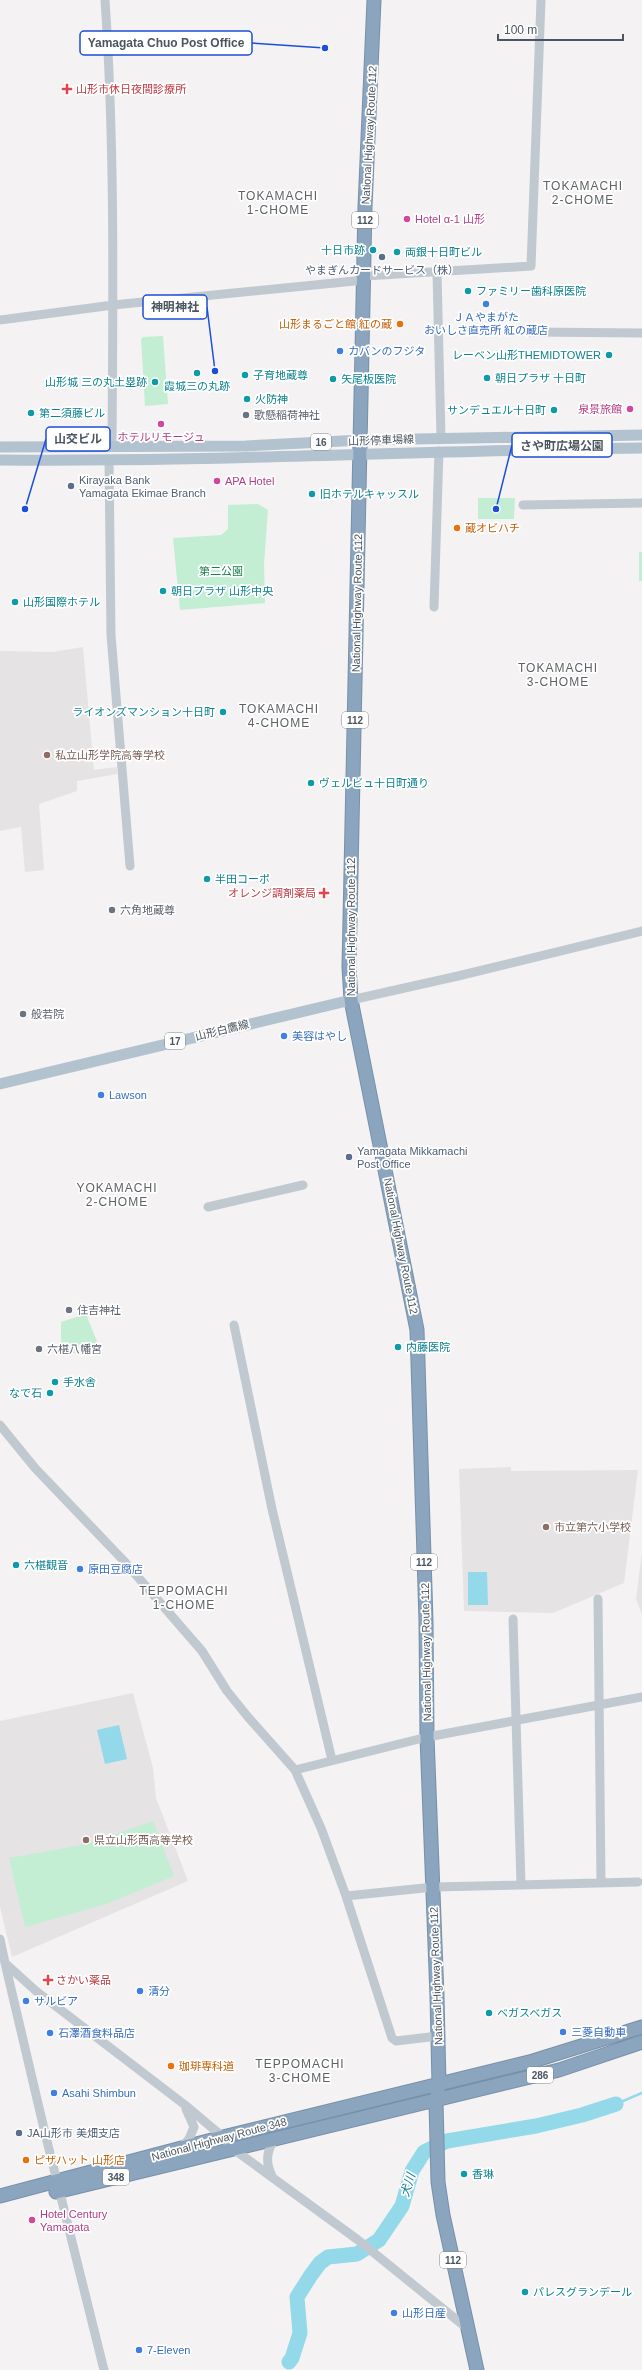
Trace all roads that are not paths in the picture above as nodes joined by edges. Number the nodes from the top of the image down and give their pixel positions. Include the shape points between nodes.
1 (105, 0) edge
2 (374, 0) edge
3 (542, 0) edge
4 (437, 272) junction
5 (365, 278) junction
6 (112, 305) junction
7 (0, 320) edge
8 (530, 332) dead end
9 (642, 333) edge
10 (642, 435) edge
11 (441, 438) junction
12 (362, 440) junction
13 (112, 446) junction
14 (0, 447) edge
15 (642, 448) edge
16 (439, 451) junction
17 (361, 455) junction
18 (109, 459) junction
19 (0, 460) edge
20 (642, 503) edge
21 (523, 505) dead end
22 (434, 607) dead end
23 (130, 866) dead end
24 (642, 930) edge
25 (351, 1000) junction
26 (0, 1084) edge
27 (303, 1185) dead end
28 (208, 1207) dead end
29 (234, 1326) dead end
30 (0, 1426) edge
31 (598, 1599) dead end
32 (514, 1619) dead end
33 (642, 1697) edge
34 (599, 1706) junction
35 (518, 1720) junction
36 (427, 1737) junction
37 (332, 1760) junction
38 (295, 1770) junction
39 (638, 1882) dead end
40 (601, 1883) junction
41 (521, 1884) junction
42 (434, 1887) junction
43 (346, 1896) junction
44 (0, 1939) edge
45 (5, 1963) junction
46 (642, 2027) edge
47 (438, 2036) junction
48 (642, 2042) edge
49 (439, 2084) junction
50 (436, 2102) junction
51 (184, 2105) junction
52 (223, 2137) junction
53 (275, 2138) junction
54 (232, 2148) junction
55 (180, 2149) junction
56 (273, 2179) junction
57 (58, 2187) junction
58 (0, 2196) edge
59 (0, 2205) edge
60 (468, 2329) junction
61 (104, 2370) edge
62 (477, 2370) edge

1 - 6 street via 109,59
2 - 5 highway, National Highway Route 112 / 112 via 365,207
3 - 4 street via 531,266
4 - 5 street
4 - 11 street
5 - 6 street
5 - 12 highway, National Highway Route 112 / 112
6 - 7 street
6 - 13 street
8 - 9 street
10 - 11 main road, 山形停車場線 / 16
11 - 12 main road, 山形停車場線 / 16
12 - 13 main road, 山形停車場線 / 16 via 246,446
12 - 17 highway, National Highway Route 112 / 112
13 - 14 main road, 山形停車場線 / 16
15 - 16 main road, 山形停車場線 / 16
16 - 17 main road, 山形停車場線 / 16
16 - 22 street
17 - 18 main road, 山形停車場線 / 16
17 - 25 highway, National Highway Route 112 / 112 via 349,967
18 - 19 main road, 山形停車場線 / 16
18 - 23 street via 111,634
20 - 21 street
24 - 25 street
25 - 26 main road, 山形白鷹線 / 17
25 - 36 highway, National Highway Route 112 / 112 via 417,1330
27 - 28 street
29 - 37 street via 272,1510
30 - 38 street via 35,1468 124,1561 202,1651 227,1691
31 - 34 street
32 - 35 street
33 - 34 street
34 - 35 street
34 - 40 street
35 - 36 street
35 - 41 street
36 - 37 street
36 - 42 highway, National Highway Route 112 / 112
37 - 38 street
38 - 43 street via 321,1828
39 - 40 street
40 - 41 street
41 - 42 street
42 - 43 street
42 - 47 highway, National Highway Route 112 / 112
43 - 47 street via 392,2038 396,2041
44 - 45 street
45 - 51 street via 36,1992
45 - 57 street
46 - 49 highway, 286 via 533,2061
47 - 49 highway, National Highway Route 112 / 112
48 - 50 highway, 286 via 559,2070
49 - 50 highway, National Highway Route 112 / 112
49 - 52 highway, National Highway Route 348 / 348
50 - 53 highway, National Highway Route 348 / 348
50 - 60 highway, National Highway Route 112 / 112 via 436,2150 443,2215
51 - 52 street
51 - 55 street via 194,2127 189,2140
52 - 54 street
52 - 55 highway, National Highway Route 348 / 348
53 - 54 highway, National Highway Route 348 / 348
53 - 56 street via 267,2158
54 - 56 street
54 - 57 highway, National Highway Route 348 / 348
55 - 57 highway, National Highway Route 348 / 348
56 - 60 street via 358,2240
57 - 58 highway, National Highway Route 348 / 348
57 - 59 highway, National Highway Route 348 / 348
57 - 61 street
60 - 62 highway, National Highway Route 112 / 112

